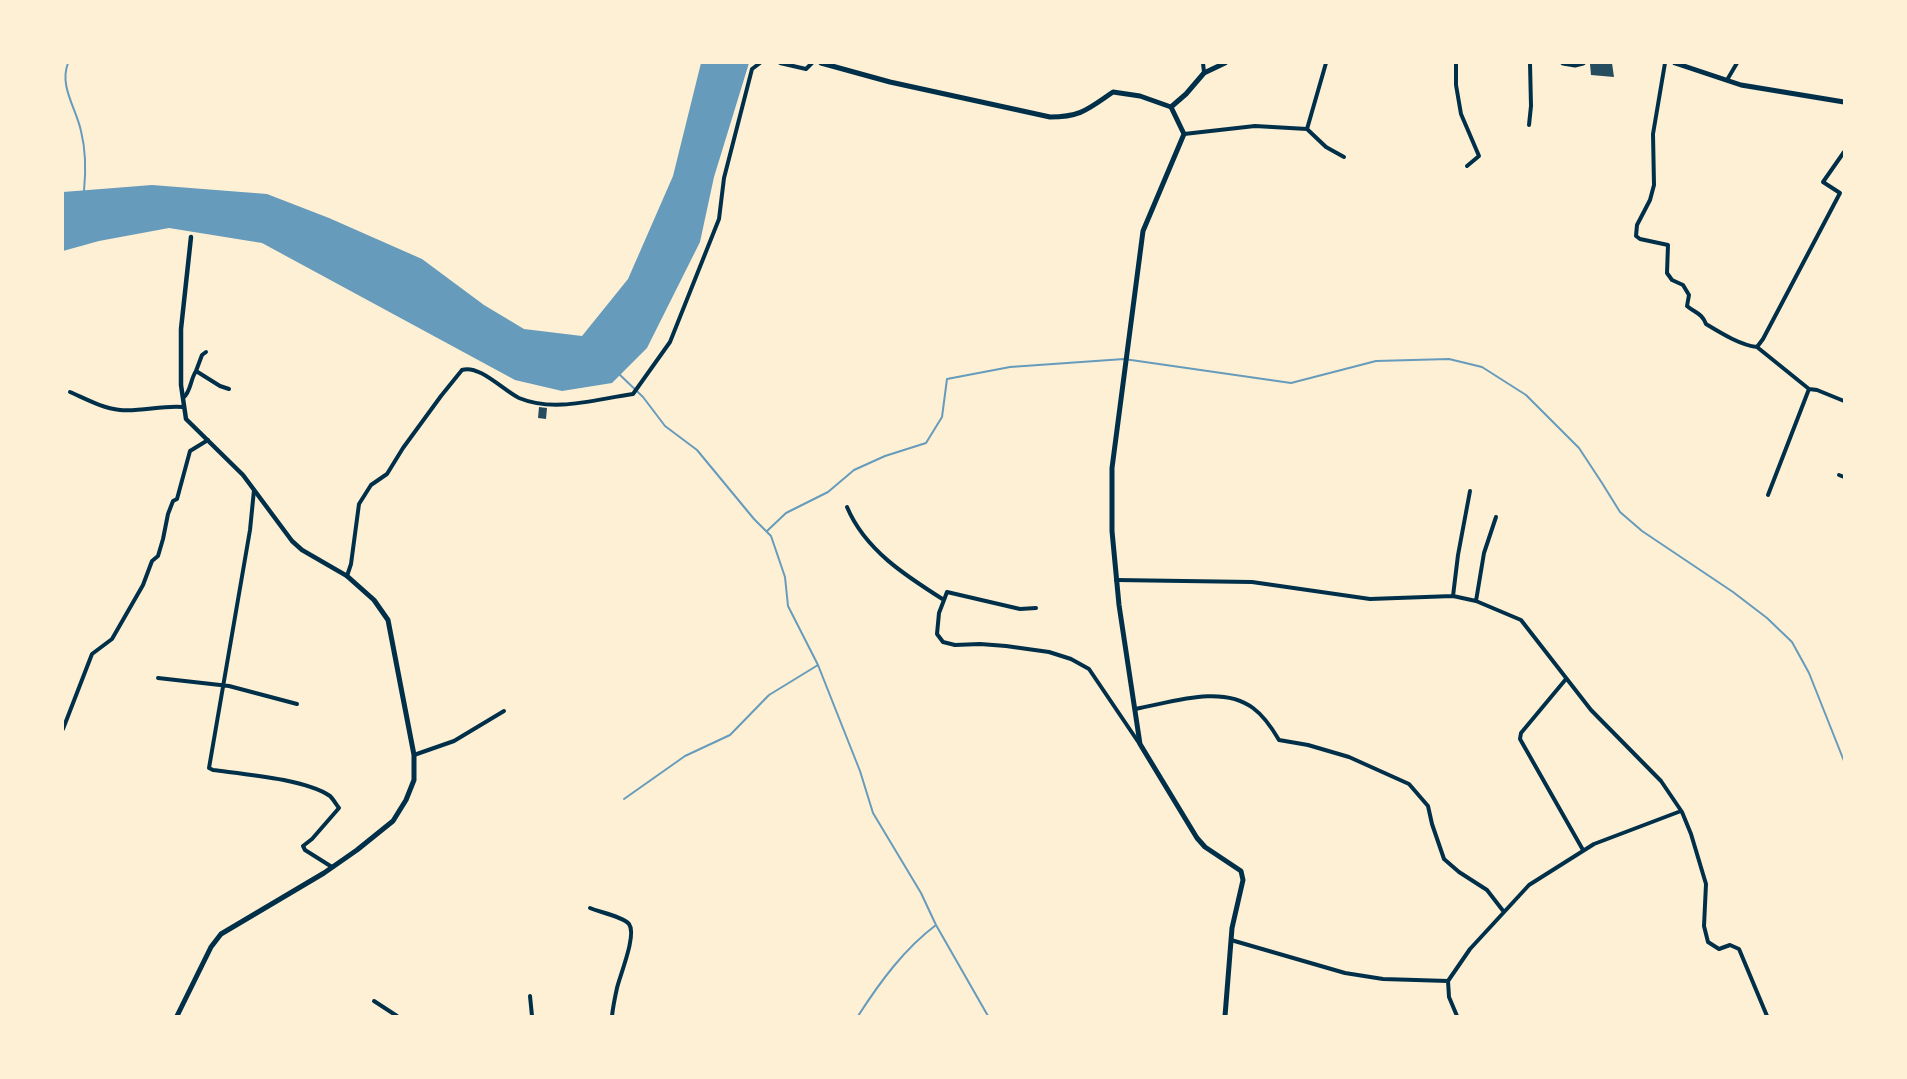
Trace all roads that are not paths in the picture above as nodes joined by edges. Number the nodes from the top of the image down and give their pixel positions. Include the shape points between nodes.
1 (760, 63) edge
2 (780, 63) edge
3 (812, 63) edge
4 (821, 63) edge
5 (1203, 63) edge
6 (1225, 63) edge
7 (1326, 63) edge
8 (1456, 63) edge
9 (1530, 63) edge
10 (1563, 63) edge
11 (1583, 63) edge
12 (1665, 63) edge
13 (1675, 63) edge
14 (1737, 63) edge
15 (1204, 73) junction
16 (1727, 80) junction
17 (1844, 102) edge
18 (1170, 107) junction
19 (1529, 125) dead end
20 (1307, 129) junction
21 (1184, 134) junction
22 (1844, 152) edge
23 (1344, 157) dead end
24 (1467, 166) dead end
25 (191, 237) dead end
26 (1757, 347) junction
27 (206, 352) dead end
28 (196, 372) junction
29 (229, 389) dead end
30 (1809, 389) junction
31 (70, 392) dead end
32 (182, 399) junction
33 (1844, 401) edge
34 (183, 407) junction
35 (208, 440) junction
36 (254, 490) junction
37 (1470, 491) dead end
38 (1768, 495) dead end
39 (847, 507) dead end
40 (1496, 516) dead end
41 (347, 576) junction
42 (1116, 580) junction
43 (1453, 596) junction
44 (944, 600) junction
45 (1476, 601) junction
46 (1036, 608) dead end
47 (158, 678) dead end
48 (1566, 679) junction
49 (223, 685) junction
50 (297, 704) dead end
51 (1135, 709) junction
52 (504, 711) dead end
53 (63, 729) edge
54 (1140, 744) junction
55 (414, 755) junction
56 (1681, 811) junction
57 (1584, 850) junction
58 (332, 867) junction
59 (590, 909) dead end
60 (1504, 912) junction
61 (1231, 940) junction
62 (1448, 981) junction
63 (530, 996) dead end
64 (374, 1001) dead end
65 (177, 1016) edge
66 (397, 1016) edge
67 (532, 1016) edge
68 (612, 1016) edge
69 (1225, 1016) edge
70 (1457, 1016) edge
71 (1767, 1016) edge

1 - 41 street via 752,69 724,178 718,219 670,342 633,394 580,404 543,404 517,397 473,370 462,370 387,474 371,485 359,504
2 - 3 street via 806,69
4 - 18 main road via 1050,117 1082,113 1113,92 1140,96
5 - 15 street
6 - 15 main road
7 - 20 street
8 - 24 street via 1461,114 1479,156
9 - 19 street
10 - 11 main road
12 - 26 street via 1653,134 1654,185 1636,236 1668,245 1669,278 1683,285 1689,295 1688,306 1699,312 1707,324
13 - 16 main road
14 - 16 street
15 - 18 main road
16 - 17 main road
18 - 21 main road
20 - 21 street via 1255,126
20 - 23 street
21 - 42 main road via 1143,231 1112,468
22 - 26 street via 1823,182 1840,193
25 - 32 street via 181,329
26 - 30 street
27 - 28 street
28 - 29 street
28 - 32 street
30 - 33 street
30 - 38 street
31 - 34 street via 121,410
32 - 34 street
34 - 35 street via 186,419
35 - 36 street
35 - 53 street via 190,451 158,556 112,639 92,654
36 - 41 street via 292,541
36 - 49 street
37 - 43 street
39 - 44 street via 866,538 894,567
40 - 45 street via 1484,553
41 - 55 main road via 374,600 388,620
42 - 43 street via 1252,582 1370,599
42 - 51 main road
43 - 45 street
44 - 46 street via 948,592 1020,609
44 - 54 street via 937,634 943,642 1006,646 1071,659 1089,669
45 - 48 street via 1521,620
47 - 49 street
48 - 56 street via 1661,781
48 - 57 street via 1520,739
49 - 50 street
49 - 58 street via 208,768 302,784 330,796 339,808 303,846
51 - 54 main road
51 - 60 street via 1187,698 1230,697 1252,707 1279,740 1349,757 1409,784 1428,806 1444,859 1487,890
52 - 55 street via 454,741
54 - 61 main road via 1197,838 1241,871 1243,880
55 - 58 main road via 414,780 393,821
56 - 57 street
56 - 71 street via 1706,884 1704,926 1708,942 1719,949 1730,945 1739,949
57 - 60 street via 1529,885
58 - 65 main road via 221,934
59 - 68 street via 620,918 631,927
60 - 62 street via 1470,949
61 - 62 street via 1345,973 1383,979
61 - 69 main road
62 - 70 street via 1449,997
63 - 67 street
64 - 66 street

